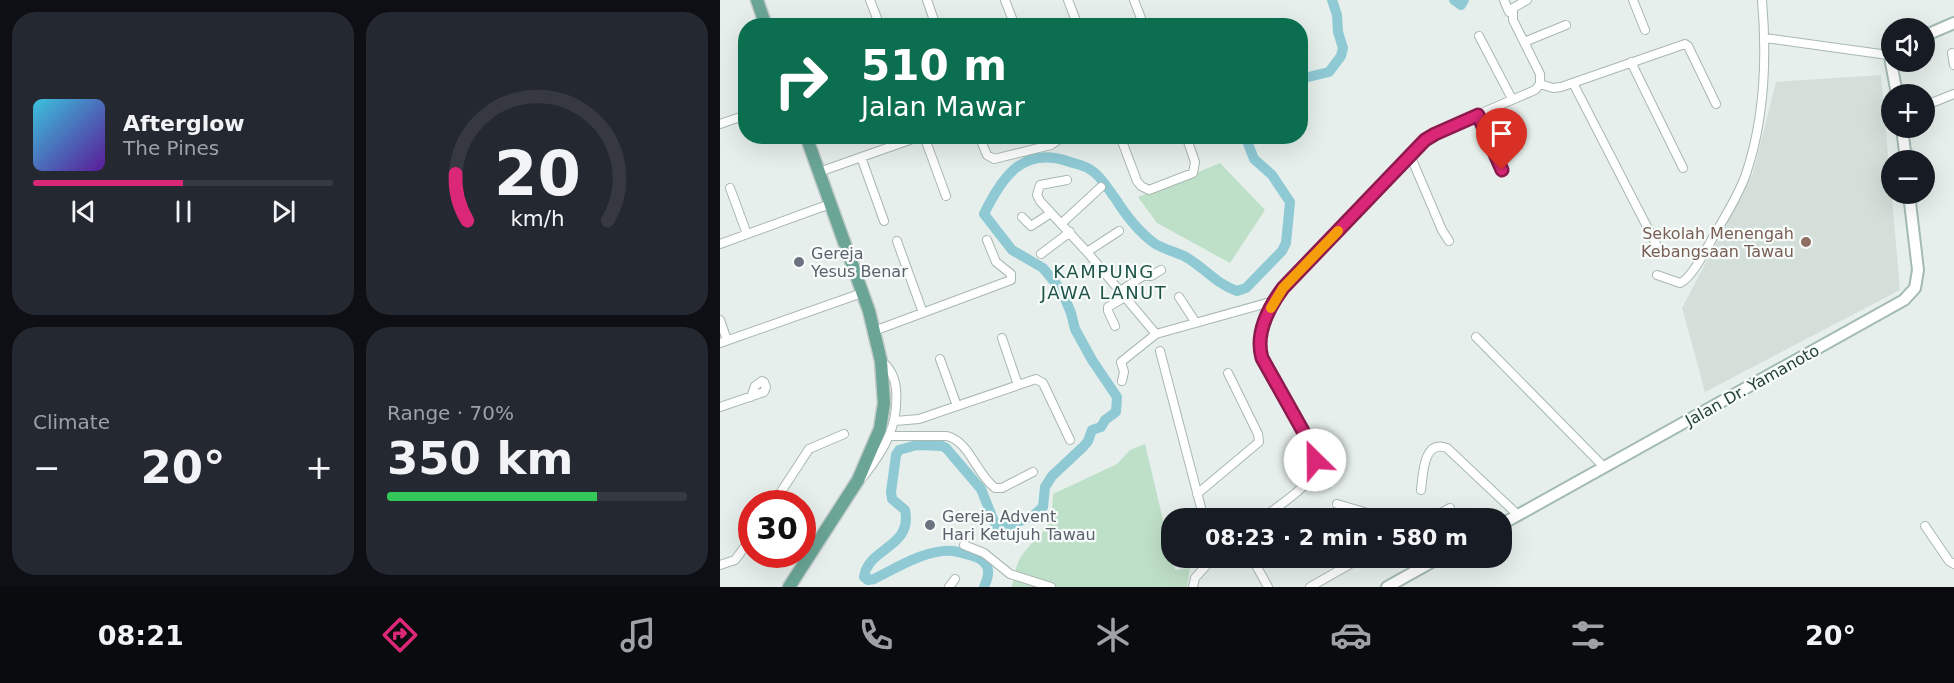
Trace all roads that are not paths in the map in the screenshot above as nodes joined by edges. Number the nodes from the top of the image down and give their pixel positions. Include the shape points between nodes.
1 (757, 0) edge
2 (870, 0) edge
3 (927, 0) edge
4 (1005, 0) edge
5 (1068, 0) edge
6 (1134, 0) edge
7 (1503, 0) edge
8 (1527, 0) edge
9 (1633, 0) edge
10 (1762, 0) edge
11 (1512, 13) junction
12 (763, 18) edge
13 (877, 18) edge
14 (933, 18) edge
15 (1012, 18) edge
16 (1075, 18) edge
17 (1141, 18) edge
18 (1954, 23) edge
19 (1566, 25) dead end
20 (1645, 30) dead end
21 (1935, 32) edge
22 (1479, 36) dead end
23 (1766, 38) junction
24 (1524, 42) junction
25 (1881, 53) edge
26 (1952, 53) dead end
27 (1631, 62) junction
28 (1954, 65) edge
29 (1573, 83) junction
30 (1539, 84) junction
31 (1954, 94) edge
32 (1512, 99) junction
33 (1935, 102) edge
34 (1716, 104) dead end
35 (1478, 115) junction
36 (738, 118) edge
37 (720, 124) edge
38 (809, 144) edge
39 (899, 144) edge
40 (926, 144) edge
41 (983, 144) edge
42 (1055, 144) edge
43 (1123, 144) edge
44 (1189, 144) edge
45 (1410, 155) junction
46 (861, 157) junction
47 (1683, 168) dead end
48 (1502, 170) dead end
49 (819, 172) junction
50 (1067, 180) dead end
51 (1101, 187) dead end
52 (730, 188) dead end
53 (946, 196) dead end
54 (830, 204) junction
55 (1910, 204) edge
56 (1052, 213) junction
57 (1022, 217) dead end
58 (884, 221) dead end
59 (1062, 223) junction
60 (1119, 231) dead end
61 (1070, 232) junction
62 (747, 234) junction
63 (987, 240) dead end
64 (897, 241) dead end
65 (1449, 241) dead end
66 (720, 244) edge
67 (1658, 248) dead end
68 (1087, 252) junction
69 (1041, 254) dead end
70 (1161, 270) dead end
71 (1657, 275) dead end
72 (862, 293) junction
73 (1122, 294) junction
74 (1179, 297) dead end
75 (1274, 301) junction
76 (923, 313) junction
77 (720, 320) edge
78 (1196, 323) junction
79 (1115, 326) dead end
80 (874, 331) junction
81 (1156, 334) junction
82 (1476, 337) dead end
83 (1002, 338) dead end
84 (724, 342) edge
85 (1161, 351) dead end
86 (940, 359) dead end
87 (881, 361) junction
88 (1228, 373) dead end
89 (1122, 381) dead end
90 (1018, 385) junction
91 (751, 397) dead end
92 (957, 406) junction
93 (720, 407) edge
94 (895, 422) junction
95 (844, 434) dead end
96 (890, 436) junction
97 (1070, 440) dead end
98 (1604, 467) junction
99 (1033, 472) dead end
100 (858, 480) junction
101 (782, 490) edge
102 (1421, 490) dead end
103 (1197, 494) junction
104 (1338, 504) dead end
105 (1201, 508) edge
106 (1275, 508) edge
107 (1351, 508) edge
108 (1518, 515) junction
109 (1512, 518) edge
110 (1925, 526) dead end
111 (818, 543) junction
112 (964, 545) dead end
113 (738, 556) edge
114 (1954, 564) edge
115 (720, 565) edge
116 (1204, 568) edge
117 (1258, 568) edge
118 (1343, 568) edge
119 (1422, 568) edge
120 (955, 579) dead end
121 (780, 587) edge
122 (789, 587) edge
123 (950, 587) edge
124 (1052, 587) edge
125 (1193, 587) edge
126 (1268, 587) edge
127 (1310, 587) edge
128 (1387, 587) edge

1 - 12 main road
2 - 13 street
3 - 14 street
4 - 15 street
5 - 16 street
6 - 17 street
7 - 11 street
8 - 11 street via 1516,5
9 - 20 street
10 - 23 street
11 - 24 street
18 - 21 street
19 - 24 street
22 - 32 street
23 - 25 street
23 - 71 street via 1764,90 1740,189 1685,281 1680,284
24 - 30 street via 1540,74
26 - 28 street
27 - 29 street
27 - 34 street via 1685,44
27 - 47 street
29 - 30 street via 1553,88
29 - 67 street
30 - 32 street via 1535,90
31 - 33 street
32 - 35 street
35 - 45 street via 1435,134
35 - 48 street
36 - 37 street
38 - 49 main road
39 - 46 street
40 - 53 street
41 - 42 street via 987,155 994,159
43 - 44 street via 1137,181 1144,189 1155,189 1195,170
45 - 65 street
45 - 75 street
46 - 49 street
46 - 58 street
49 - 54 main road
50 - 56 street via 1037,189 1040,201
51 - 59 street
52 - 62 street
54 - 62 street
54 - 72 main road
55 - 98 street, Jalan Dr. Yamanoto via 1918,270 1910,295
56 - 57 street via 1031,226
56 - 59 street
59 - 61 street
60 - 68 street
61 - 68 street
61 - 69 street
62 - 66 street
63 - 76 street via 996,262 1011,274 1011,280
64 - 76 street
68 - 73 street
70 - 73 street via 1143,276
72 - 80 main road
72 - 84 street
73 - 79 street via 1108,308
73 - 81 street
74 - 78 street
75 - 78 street
75 - 106 street via 1259,348 1315,460 1307,482
76 - 80 street
77 - 84 street
78 - 81 street
80 - 87 main road
81 - 89 street via 1121,362
82 - 98 street
83 - 90 street
85 - 103 street
86 - 92 street
87 - 94 street via 896,384
87 - 100 main road via 884,393 880,429
88 - 103 street via 1259,442
90 - 92 street
90 - 97 street via 1036,380 1042,383
91 - 93 street
92 - 94 street via 919,419
94 - 96 street
95 - 101 street via 809,449
96 - 99 street via 953,437 994,488 1002,488
96 - 100 street via 864,477
98 - 108 street, Jalan Dr. Yamanoto
100 - 111 main road
102 - 108 street via 1425,457 1441,446
103 - 105 street
104 - 107 street
108 - 109 street, Jalan Dr. Yamanoto
110 - 114 street
111 - 121 main road
111 - 122 main road
112 - 124 street via 984,553 1010,574
113 - 115 street
116 - 125 street
117 - 126 street
118 - 127 street
119 - 128 street
120 - 123 street

